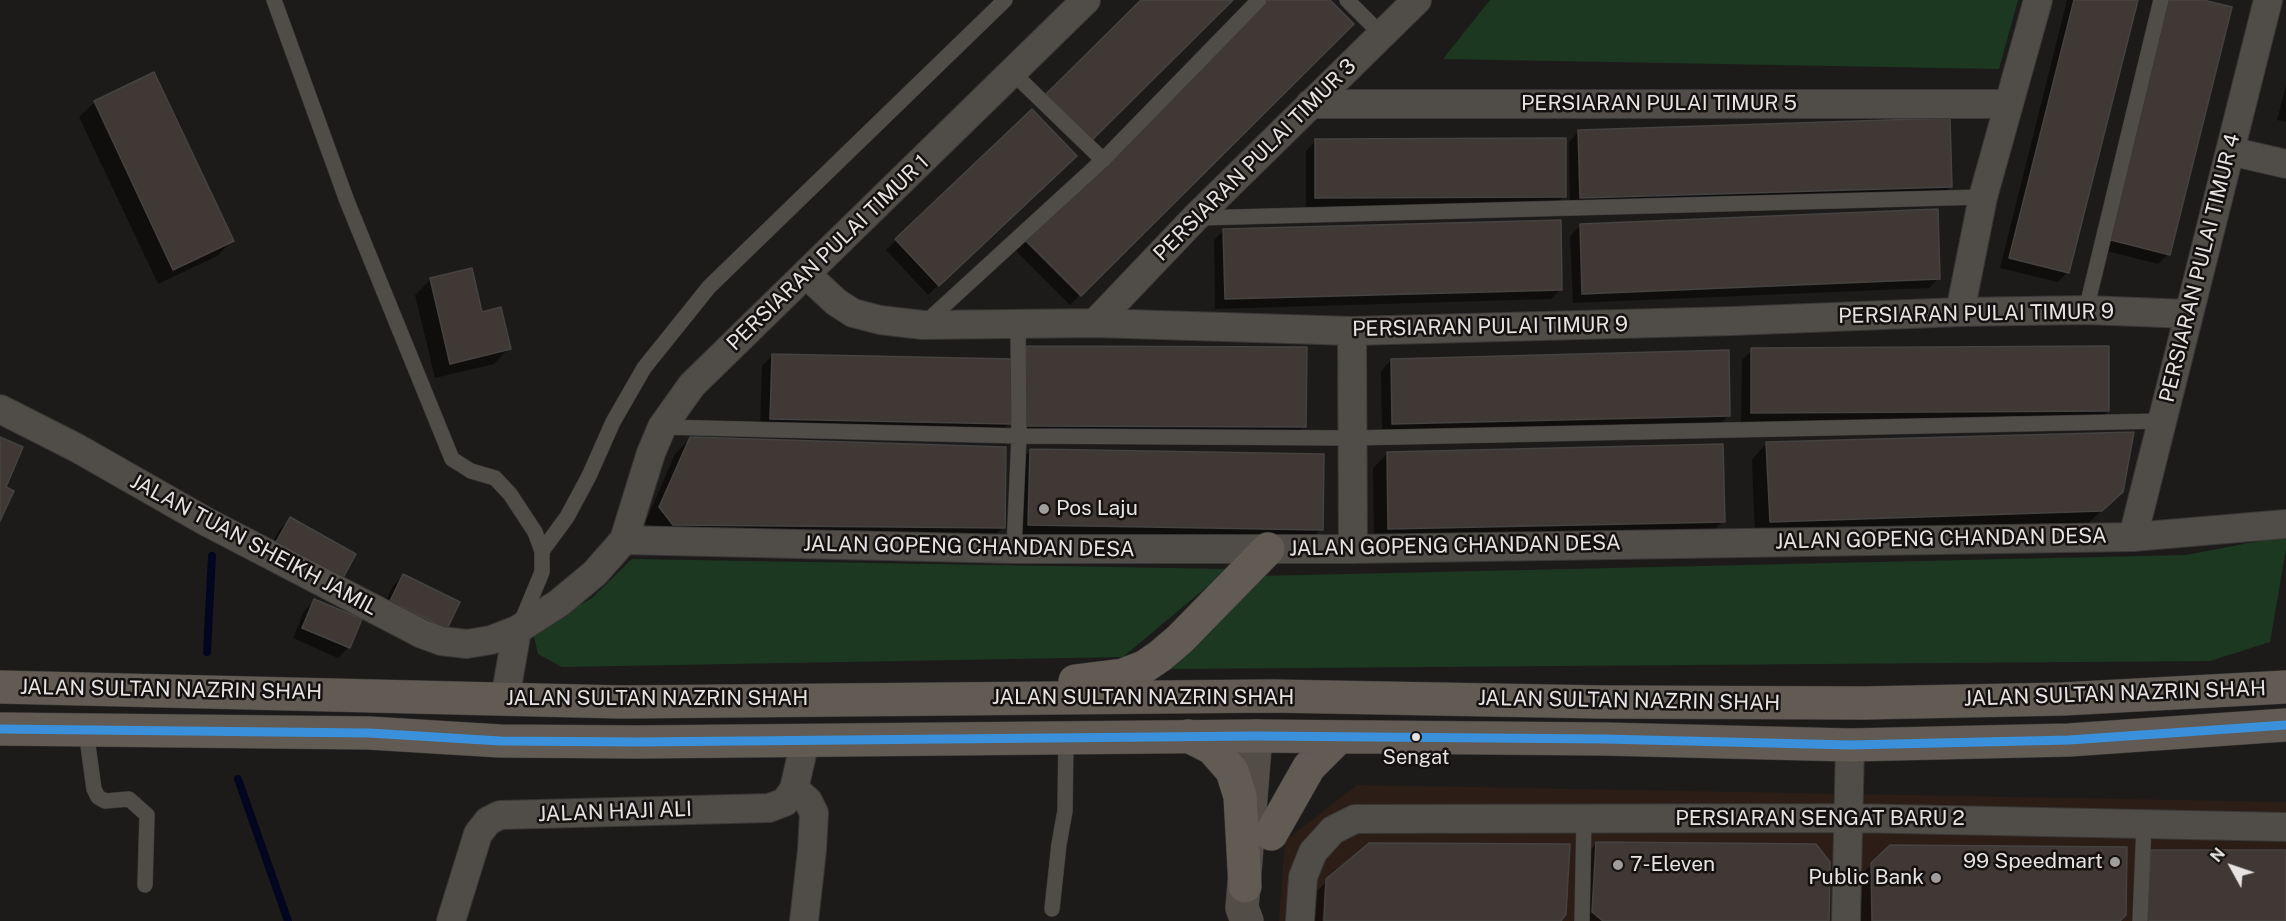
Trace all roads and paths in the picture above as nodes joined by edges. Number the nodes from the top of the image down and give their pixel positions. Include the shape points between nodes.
1 (274, 0) edge
2 (1005, 0) edge
3 (1086, 0) edge
4 (1258, 0) edge
5 (1347, 0) edge
6 (1418, 0) edge
7 (2038, 0) edge
8 (2161, 0) edge
9 (2268, 0) edge
10 (1382, 35) junction
11 (1013, 73) junction
12 (1310, 104) junction
13 (2008, 104) junction
14 (2230, 151) junction
15 (1103, 160) junction
16 (2286, 164) edge
17 (1983, 197) junction
18 (1195, 218) junction
19 (806, 274) junction
20 (2086, 309) junction
21 (1960, 312) junction
22 (2189, 314) junction
23 (1095, 323) junction
24 (923, 325) junction
25 (1018, 325) junction
26 (1352, 331) junction
27 (0, 409) edge
28 (2162, 422) junction
29 (662, 427) junction
30 (1019, 436) junction
31 (1351, 438) junction
32 (2286, 524) edge
33 (2133, 537) junction
34 (624, 540) junction
35 (1014, 549) junction
36 (1268, 549) junction
37 (1353, 549) junction
38 (542, 551) junction
39 (517, 630) junction
40 (2284, 681) edge
41 (0, 687) edge
42 (505, 699) junction
43 (1007, 699) junction
44 (1602, 702) junction
45 (2286, 725) edge
46 (0, 729) edge
47 (1268, 731) junction
48 (86, 732) junction
49 (369, 733) junction
50 (1188, 736) junction
51 (1066, 737) junction
52 (1338, 738) junction
53 (805, 741) junction
54 (638, 742) junction
55 (1850, 745) junction
56 (794, 789) junction
57 (1849, 818) junction
58 (1584, 819) junction
59 (2144, 824) junction
60 (2286, 827) edge
61 (1271, 834) junction
62 (144, 885) dead end
63 (1245, 886) junction
64 (1052, 909) dead end
65 (451, 921) edge
66 (804, 921) edge
67 (1247, 921) edge
68 (1254, 921) edge
69 (1300, 921) edge
70 (1582, 921) edge
71 (1846, 921) edge
72 (2140, 921) edge

1 - 38 lane via 347,201 444,443 452,459 471,471 495,478 510,494 535,532
2 - 38 lane via 709,287 644,368 567,517
3 - 11 street, PERSIARAN PULAI TIMUR 1
4 - 15 lane
5 - 10 lane
6 - 10 street, PERSIARAN PULAI TIMUR 3
7 - 13 street
8 - 20 lane
9 - 14 street, PERSIARAN PULAI TIMUR 4
10 - 12 street, PERSIARAN PULAI TIMUR 3
11 - 15 lane
11 - 19 street, PERSIARAN PULAI TIMUR 1
12 - 13 street, PERSIARAN PULAI TIMUR 5
12 - 18 street, PERSIARAN PULAI TIMUR 3
13 - 17 street
14 - 16 street
14 - 22 street, PERSIARAN PULAI TIMUR 4
15 - 24 lane
17 - 18 lane
17 - 21 street
18 - 23 street, PERSIARAN PULAI TIMUR 3
19 - 24 street, PERSIARAN PULAI TIMUR 9 via 853,313
19 - 29 street, PERSIARAN PULAI TIMUR 1 via 692,384
20 - 21 street, PERSIARAN PULAI TIMUR 9
20 - 22 street, PERSIARAN PULAI TIMUR 9
21 - 26 street, PERSIARAN PULAI TIMUR 9
22 - 28 street, PERSIARAN PULAI TIMUR 4
23 - 25 street, PERSIARAN PULAI TIMUR 9
23 - 26 street, PERSIARAN PULAI TIMUR 9
24 - 25 street, PERSIARAN PULAI TIMUR 9
25 - 30 lane
26 - 31 street
27 - 39 street, JALAN TUAN SHEIKH JAMIL via 422,634 467,644
28 - 31 lane
28 - 33 street, PERSIARAN PULAI TIMUR 4
29 - 30 lane
29 - 34 street, PERSIARAN PULAI TIMUR 1
30 - 31 lane
30 - 35 lane
31 - 37 street
32 - 33 street, JALAN GOPENG CHANDAN DESA
33 - 37 street, JALAN GOPENG CHANDAN DESA
34 - 35 street, JALAN GOPENG CHANDAN DESA
34 - 39 street, JALAN TUAN SHEIKH JAMIL via 595,573
35 - 36 street, JALAN GOPENG CHANDAN DESA
36 - 37 street, JALAN GOPENG CHANDAN DESA
36 - 43 highway via 1180,639 1143,667 1123,675 1032,688
38 - 39 lane via 542,572
39 - 42 street
40 - 44 highway, JALAN SULTAN NAZRIN SHAH via 2063,699
41 - 42 highway, JALAN SULTAN NAZRIN SHAH
42 - 43 highway, JALAN SULTAN NAZRIN SHAH
42 - 49 highway via 483,712 446,722 396,722
42 - 54 highway via 520,718 534,727 616,732
43 - 44 highway, JALAN SULTAN NAZRIN SHAH via 1272,696
43 - 47 highway via 1079,714 1227,714
44 - 47 highway via 1519,713 1311,715
45 - 55 highway, JALAN SULTAN NAZRIN SHAH via 2069,740
46 - 48 highway, JALAN SULTAN NAZRIN SHAH
47 - 50 highway, JALAN SULTAN NAZRIN SHAH
47 - 52 highway, JALAN SULTAN NAZRIN SHAH
47 - 61 street
47 - 63 street
48 - 49 highway, JALAN SULTAN NAZRIN SHAH
48 - 62 lane via 98,797 105,801 129,799 147,815
49 - 54 highway, JALAN SULTAN NAZRIN SHAH via 500,741
50 - 51 highway, JALAN SULTAN NAZRIN SHAH
50 - 63 highway via 1212,748 1232,771 1240,796
51 - 53 highway, JALAN SULTAN NAZRIN SHAH
51 - 64 lane via 1065,811
52 - 55 highway, JALAN SULTAN NAZRIN SHAH
52 - 61 highway via 1309,767
53 - 54 highway, JALAN SULTAN NAZRIN SHAH
53 - 56 street
55 - 57 street
56 - 65 street, JALAN HAJI ALI via 785,802 769,808 500,815 488,821 478,834
56 - 66 street via 808,801 814,813
57 - 58 street, PERSIARAN SENGAT BARU 2
57 - 59 street, PERSIARAN SENGAT BARU 2
57 - 71 street
58 - 69 street, PERSIARAN SENGAT BARU 2 via 1354,819 1333,830 1313,852 1303,878
58 - 70 lane
59 - 60 street, PERSIARAN SENGAT BARU 2
59 - 72 lane
61 - 68 street
63 - 67 street via 1242,908

